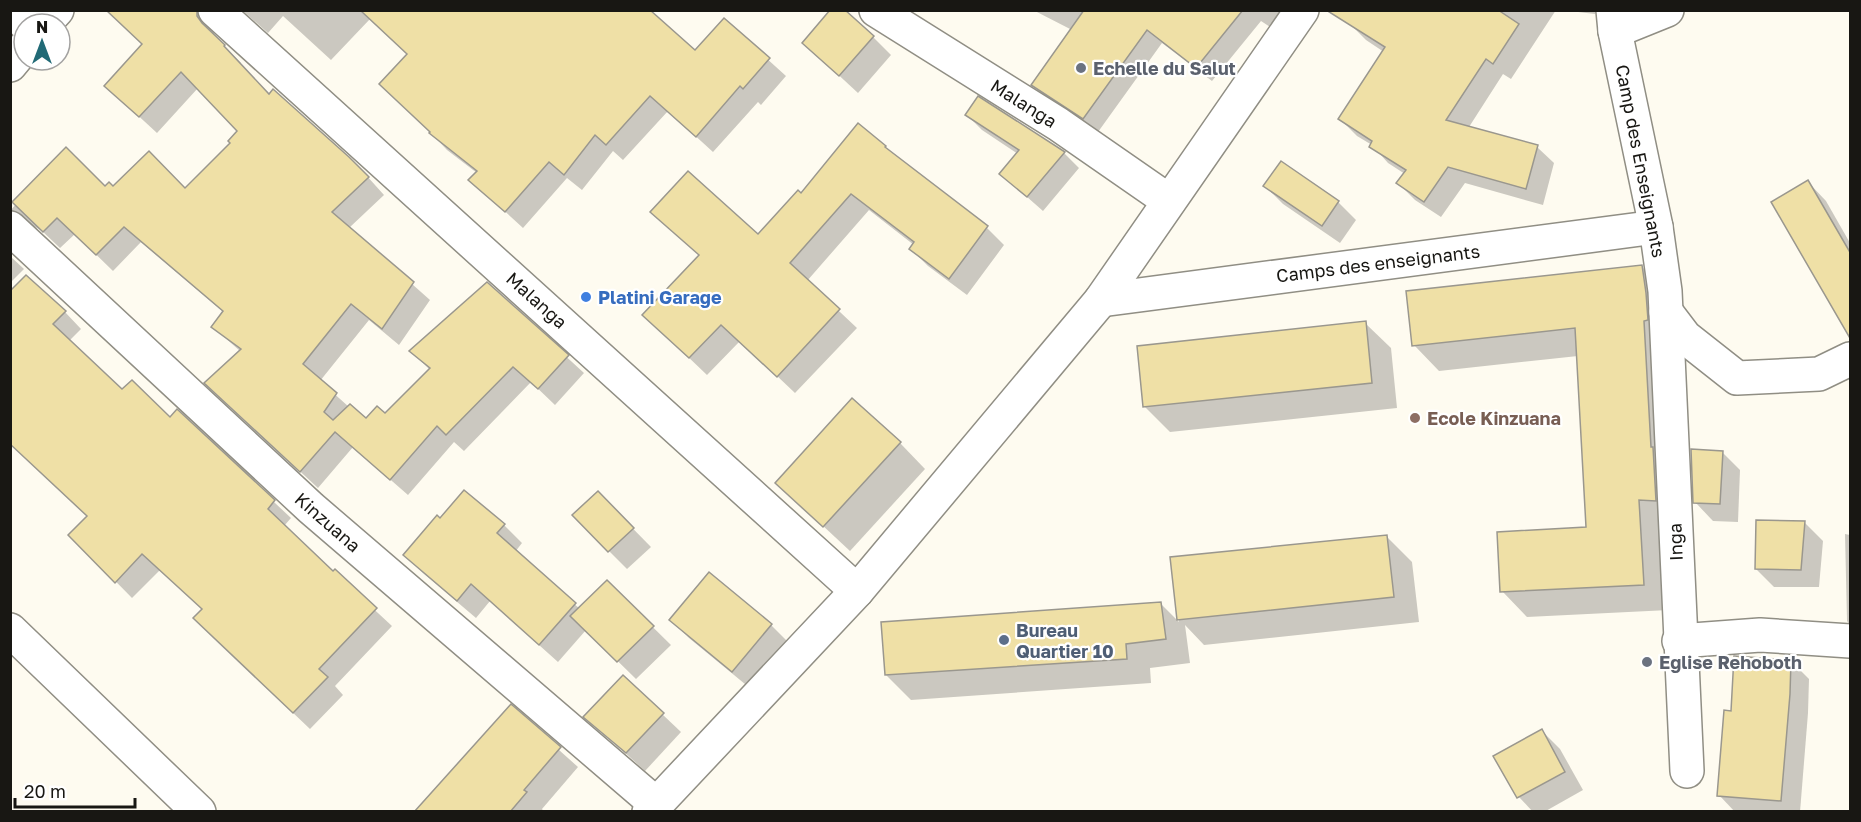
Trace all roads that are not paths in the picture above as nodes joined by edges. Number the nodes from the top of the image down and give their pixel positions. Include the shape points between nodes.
1 (215, 10) edge
2 (876, 10) edge
3 (1302, 10) edge
4 (1667, 10) edge
5 (1614, 20) edge
6 (1169, 201) junction
7 (1656, 227) junction
8 (10, 228) edge
9 (1101, 300) junction
10 (1666, 312) junction
11 (1851, 359) edge
12 (857, 591) junction
13 (10, 630) edge
14 (1679, 641) junction
15 (1851, 641) edge
16 (1687, 771) dead end
17 (653, 808) edge
18 (199, 812) edge

1 - 12 street, Malanga
2 - 6 street, Malanga via 1058,124
3 - 6 street
4 - 5 street
5 - 7 street, Camp des Enseignants
6 - 9 street
7 - 9 street, Camps des enseignants
7 - 10 street, Camp des Enseignants
8 - 17 street, Kinzuana via 311,508
9 - 12 street
10 - 11 street via 1685,337 1737,378 1818,374
10 - 14 street, Inga
12 - 17 street
13 - 18 street
14 - 15 street via 1760,635
14 - 16 street, Inga

